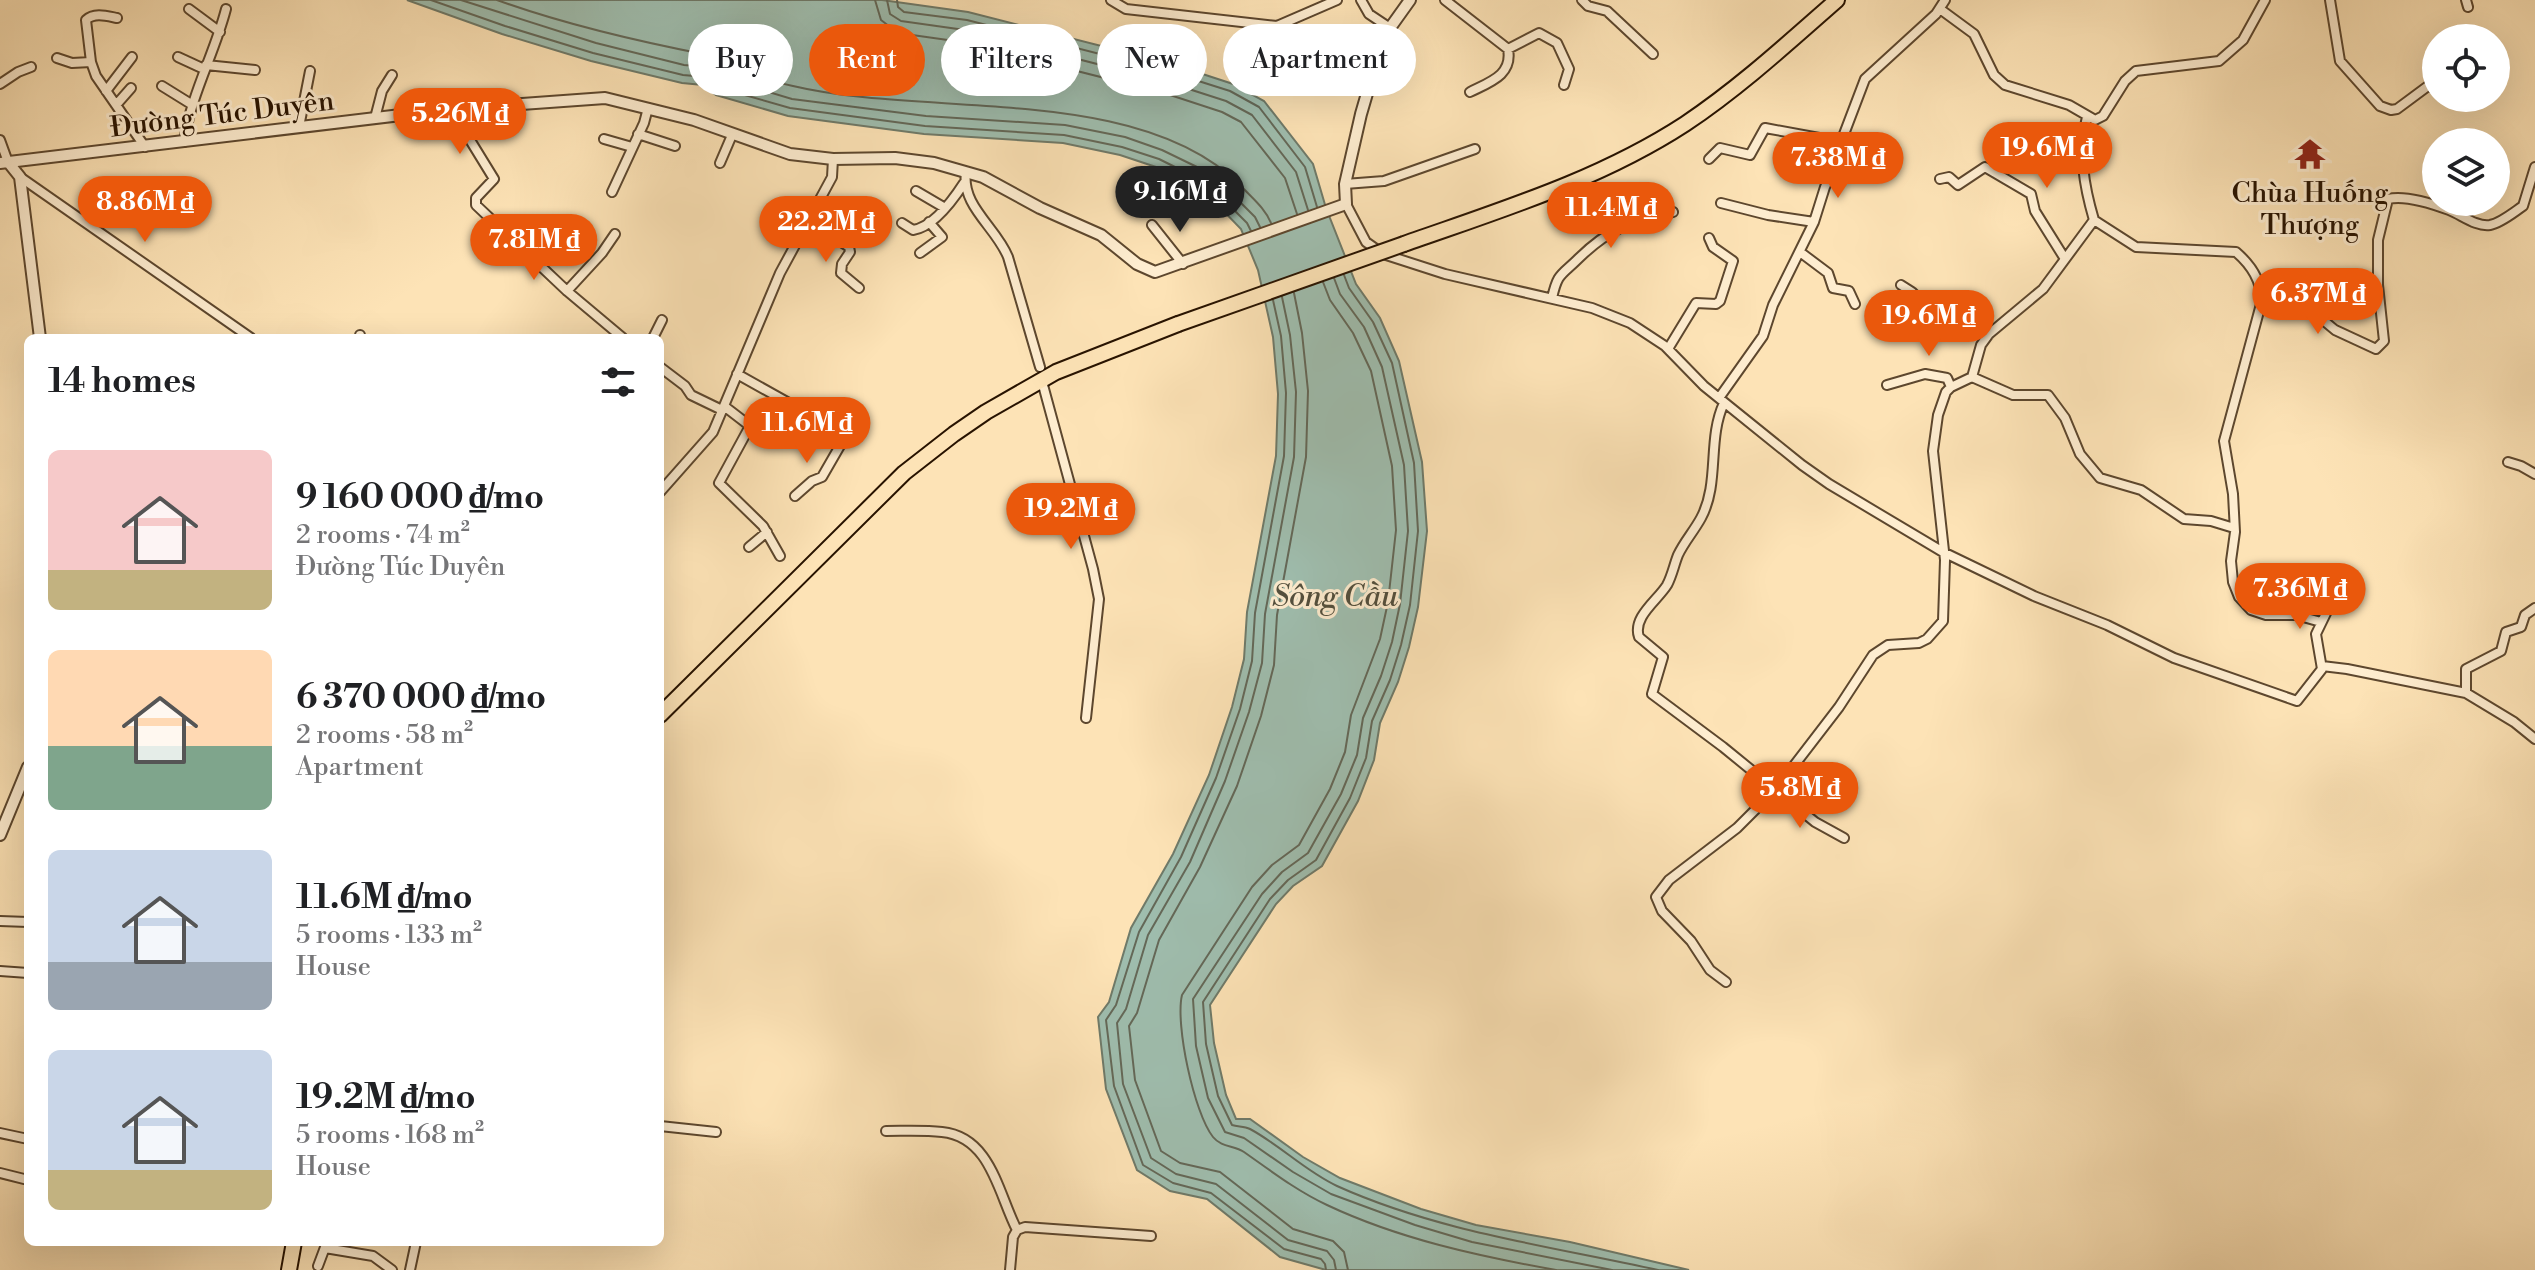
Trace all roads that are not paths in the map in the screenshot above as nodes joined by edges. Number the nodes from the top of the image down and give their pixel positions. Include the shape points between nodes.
1 (1111, 0) edge
2 (1337, 0) edge
3 (1361, 0) edge
4 (1410, 0) edge
5 (1445, 0) edge
6 (1582, 0) edge
7 (1824, 0) edge
8 (1837, 0) edge
9 (2265, 0) edge
10 (2330, 0) edge
11 (1942, 4) edge
12 (189, 9) dead end
13 (226, 9) dead end
14 (117, 18) dead end
15 (1384, 24) edge
16 (1393, 24) edge
17 (220, 32) junction
18 (1508, 49) junction
19 (1653, 54) dead end
20 (132, 57) dead end
21 (178, 57) dead end
22 (57, 58) dead end
23 (91, 62) junction
24 (31, 67) dead end
25 (205, 67) junction
26 (255, 70) dead end
27 (310, 71) dead end
28 (392, 75) dead end
29 (0, 84) edge
30 (1564, 85) dead end
31 (162, 86) dead end
32 (131, 88) dead end
33 (2422, 90) edge
34 (106, 91) junction
35 (1470, 92) dead end
36 (1367, 96) edge
37 (191, 104) junction
38 (116, 105) junction
39 (648, 108) junction
40 (451, 109) junction
41 (2087, 117) junction
42 (375, 118) junction
43 (299, 127) junction
44 (638, 134) junction
45 (732, 135) junction
46 (604, 139) dead end
47 (0, 140) edge
48 (184, 142) junction
49 (1841, 142) junction
50 (675, 146) dead end
51 (145, 147) junction
52 (632, 147) junction
53 (1475, 149) dead end
54 (833, 159) junction
55 (1709, 159) dead end
56 (4, 163) edge
57 (720, 163) dead end
58 (2535, 167) edge
59 (20, 177) junction
60 (965, 177) junction
61 (1940, 179) dead end
62 (1345, 184) junction
63 (916, 191) dead end
64 (612, 192) dead end
65 (1721, 203) dead end
66 (1343, 206) junction
67 (945, 208) junction
68 (1673, 212) dead end
69 (808, 220) junction
70 (2094, 220) junction
71 (929, 222) junction
72 (1814, 222) junction
73 (902, 223) dead end
74 (1152, 225) dead end
75 (615, 234) dead end
76 (1709, 238) dead end
77 (1402, 240) junction
78 (1800, 252) junction
79 (920, 253) dead end
80 (2065, 259) junction
81 (1183, 264) junction
82 (1901, 285) dead end
83 (859, 288) dead end
84 (567, 291) junction
85 (1552, 298) junction
86 (2262, 298) junction
87 (1855, 304) dead end
88 (662, 320) dead end
89 (1176, 321) junction
90 (40, 334) edge
91 (245, 334) edge
92 (618, 334) edge
93 (655, 334) edge
94 (1989, 334) junction
95 (1668, 349) junction
96 (1040, 367) dead end
97 (664, 370) edge
98 (737, 374) junction
99 (1972, 377) junction
100 (1043, 385) dead end
101 (1887, 385) dead end
102 (1951, 387) junction
103 (1722, 401) junction
104 (723, 408) junction
105 (2508, 462) dead end
106 (2535, 474) edge
107 (664, 487) edge
108 (795, 496) dead end
109 (2234, 528) junction
110 (767, 532) junction
111 (749, 547) dead end
112 (1943, 552) junction
113 (780, 556) dead end
114 (2331, 603) dead end
115 (2535, 608) edge
116 (2321, 622) junction
117 (2322, 666) junction
118 (2466, 693) junction
119 (664, 699) edge
120 (664, 711) edge
121 (1086, 718) dead end
122 (2535, 739) edge
123 (24, 777) edge
124 (1776, 789) junction
125 (0, 835) edge
126 (1844, 838) dead end
127 (0, 921) edge
128 (24, 922) edge
129 (0, 971) edge
130 (24, 973) edge
131 (1726, 982) dead end
132 (664, 1126) edge
133 (886, 1131) dead end
134 (716, 1132) dead end
135 (0, 1133) edge
136 (24, 1138) edge
137 (0, 1173) edge
138 (24, 1179) edge
139 (1017, 1230) junction
140 (1151, 1236) dead end
141 (283, 1246) edge
142 (293, 1246) edge
143 (326, 1246) edge
144 (330, 1246) edge
145 (415, 1246) edge
146 (318, 1266) dead end
147 (280, 1270) edge
148 (289, 1270) edge
149 (392, 1270) edge
150 (410, 1270) edge
151 (1010, 1270) edge

1 - 2 street via 1126,9 1277,26
3 - 15 street
4 - 16 street
5 - 18 street
6 - 19 street via 1607,11
7 - 77 highway via 1773,47 1680,117 1620,152
8 - 77 highway via 1685,124 1578,181
9 - 41 street via 2243,40 2219,61 2136,71 2103,116
10 - 33 street via 2340,61 2380,106 2397,109
11 - 41 street via 1974,34 1994,75 2005,85 2069,105
11 - 49 street via 1865,79
12 - 17 street
13 - 17 street
14 - 23 street via 86,20
17 - 25 street
18 - 30 street via 1534,34 1553,40 1569,69
18 - 35 street via 1505,71
20 - 34 street
21 - 25 street
22 - 23 street
23 - 34 street
24 - 29 street
25 - 26 street
25 - 37 street
27 - 43 street
28 - 42 street
31 - 37 street
32 - 38 street
34 - 38 street
36 - 62 street
37 - 48 street
38 - 51 street
39 - 40 street, Đường Túc Duyên via 594,97
39 - 44 street
39 - 45 street, Đường Túc Duyên
40 - 42 street, Đường Túc Duyên
40 - 84 street via 494,179 476,205
41 - 70 street via 2082,142 2085,187
42 - 43 street, Đường Túc Duyên
43 - 48 street, Đường Túc Duyên
44 - 50 street
44 - 52 street
45 - 54 street, Đường Túc Duyên via 790,154
45 - 57 street
46 - 52 street
47 - 56 street
48 - 51 street, Đường Túc Duyên
49 - 55 street via 1765,128 1750,155 1720,148
49 - 72 street
51 - 56 street, Đường Túc Duyên
52 - 64 street
53 - 62 street via 1397,178
54 - 60 street, Đường Túc Duyên via 934,163
54 - 69 street via 832,177
56 - 59 street
58 - 86 street via 2525,203 2492,225 2430,205 2388,199 2378,240 2384,341 2376,349 2335,330 2305,305
59 - 90 street
59 - 91 street
60 - 67 street
60 - 81 street, Đường Túc Duyên via 1002,185 1101,235 1149,271
60 - 96 street via 967,196 1004,249
61 - 80 street via 1949,177 1958,185 1985,167 2028,191
62 - 66 street
63 - 67 street
65 - 72 street
66 - 81 street, Đường Túc Duyên
66 - 85 street via 1366,242 1383,254 1459,278
67 - 71 street
68 - 85 street via 1608,233 1559,275
69 - 83 street via 849,247 841,273
69 - 98 street
70 - 80 street
70 - 86 street via 2136,247 2236,252 2252,270
71 - 73 street via 916,230
71 - 79 street via 942,237
72 - 78 street
74 - 81 street
75 - 84 street
76 - 95 street via 1733,261 1720,301 1696,303
77 - 89 highway, bridge
78 - 87 street via 1828,273 1833,288 1849,291
78 - 103 street via 1763,336
80 - 94 street via 2043,289
82 - 94 street via 1926,306
84 - 92 street
85 - 95 street via 1630,323
86 - 109 street via 2224,441
88 - 93 street
89 - 119 highway via 1068,359 1005,390 921,450
89 - 120 highway via 1056,372 954,434 904,473
94 - 99 street
95 - 103 street
97 - 104 street via 691,395
98 - 104 street
98 - 108 street via 796,407 841,444 822,477
99 - 102 street
99 - 109 street via 2013,395 2048,395 2080,454 2105,481 2141,490 2184,519
100 - 121 street via 1099,599
101 - 102 street via 1925,374 1947,378
102 - 112 street via 1940,409 1933,451
103 - 112 street via 1829,484
103 - 124 street via 1704,512 1637,632 1663,657 1652,694
104 - 107 street via 711,434
104 - 110 street via 750,426 719,483
105 - 106 street
109 - 116 street via 2231,569 2244,604 2266,615
110 - 111 street
110 - 113 street
112 - 117 street via 2174,658 2295,701
112 - 124 street via 1945,614 1939,628 1919,643 1888,645 1873,655
114 - 116 street
115 - 118 street via 2521,627 2508,629 2501,651 2466,669
116 - 117 street via 2316,634
117 - 118 street
118 - 122 street
123 - 125 street
124 - 126 street
124 - 131 street via 1656,897 1710,970
127 - 128 street
129 - 130 street
132 - 134 street
133 - 139 street via 944,1132 967,1139 991,1169
135 - 136 street
137 - 138 street
139 - 140 street
139 - 151 street
141 - 147 highway
142 - 148 highway
143 - 146 street
144 - 149 street via 373,1256
145 - 150 street

